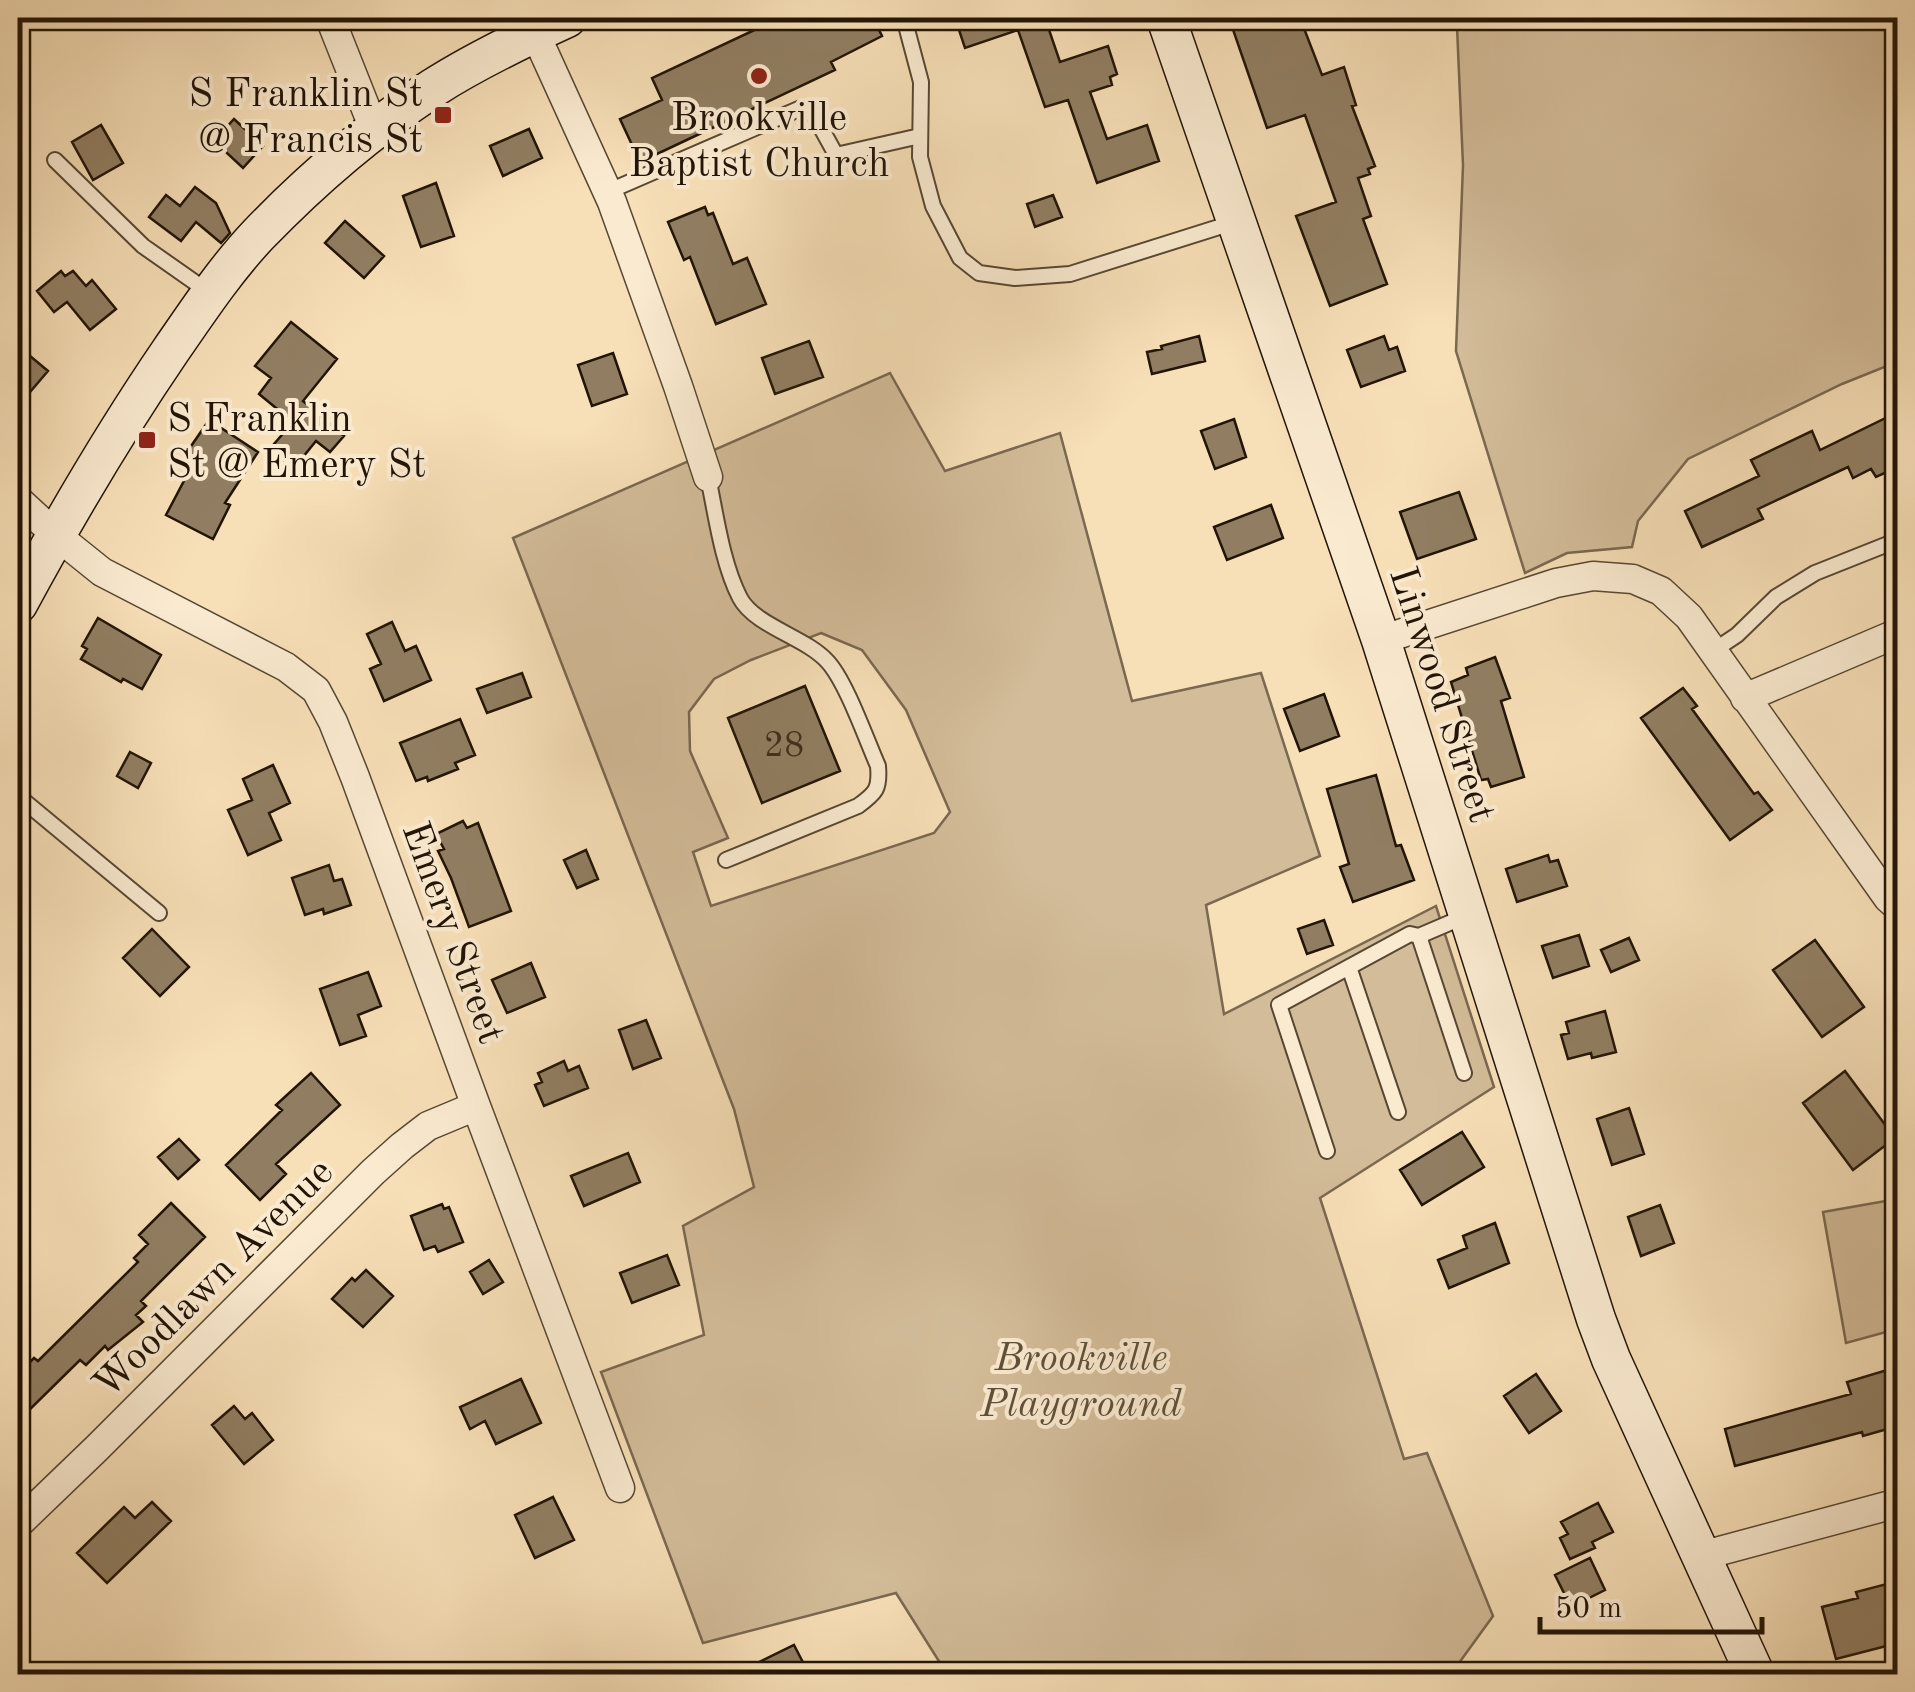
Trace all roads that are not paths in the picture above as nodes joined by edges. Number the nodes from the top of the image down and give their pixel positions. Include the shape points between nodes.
1 (330, 18) edge
2 (904, 18) edge
3 (1166, 18) edge
4 (551, 25) edge
5 (374, 129) junction
6 (920, 136) junction
7 (55, 160) dead end
8 (607, 192) junction
9 (1238, 221) junction
10 (211, 294) junction
11 (708, 478) joint
12 (18, 500) edge
13 (56, 535) junction
14 (1898, 540) edge
15 (18, 604) edge
16 (1898, 634) edge
17 (1381, 640) junction
18 (1713, 651) junction
19 (1745, 698) junction
20 (18, 796) edge
21 (726, 860) dead end
22 (1898, 907) edge
23 (159, 913) dead end
24 (1469, 914) junction
25 (1419, 936) junction
26 (1349, 967) junction
27 (1464, 1074) dead end
28 (476, 1106) junction
29 (1398, 1112) dead end
30 (1326, 1151) dead end
31 (620, 1488) dead end
32 (1898, 1504) edge
33 (18, 1524) edge
34 (1701, 1556) junction
35 (1755, 1674) edge

1 - 5 street
2 - 6 lane via 921,82
3 - 9 main road, Linwood Street
4 - 5 main road
4 - 8 street
5 - 10 main road via 256,237
6 - 8 lane via 836,156 814,115 800,108
6 - 9 lane via 933,206 960,258 979,273 1070,274
7 - 10 lane via 143,246
8 - 11 street
9 - 17 main road, Linwood Street
10 - 13 main road
11 - 21 lane via 741,600 830,664 880,782 858,806
12 - 13 street, Emery Street
13 - 15 main road
13 - 28 street, Emery Street via 102,572 286,667 316,690 355,776
14 - 18 lane via 1815,573
16 - 19 street
17 - 18 street via 1593,576 1633,579 1660,591
17 - 24 main road, Linwood Street
18 - 19 street
19 - 22 street
20 - 23 lane
24 - 25 lane
24 - 34 main road, Linwood Street via 1596,1319
25 - 26 lane via 1410,934
25 - 27 lane
26 - 29 lane
26 - 30 lane via 1279,1005
28 - 31 street, Emery Street
28 - 33 street, Woodlawn Avenue via 428,1126 388,1159
32 - 34 street
34 - 35 main road, Linwood Street

